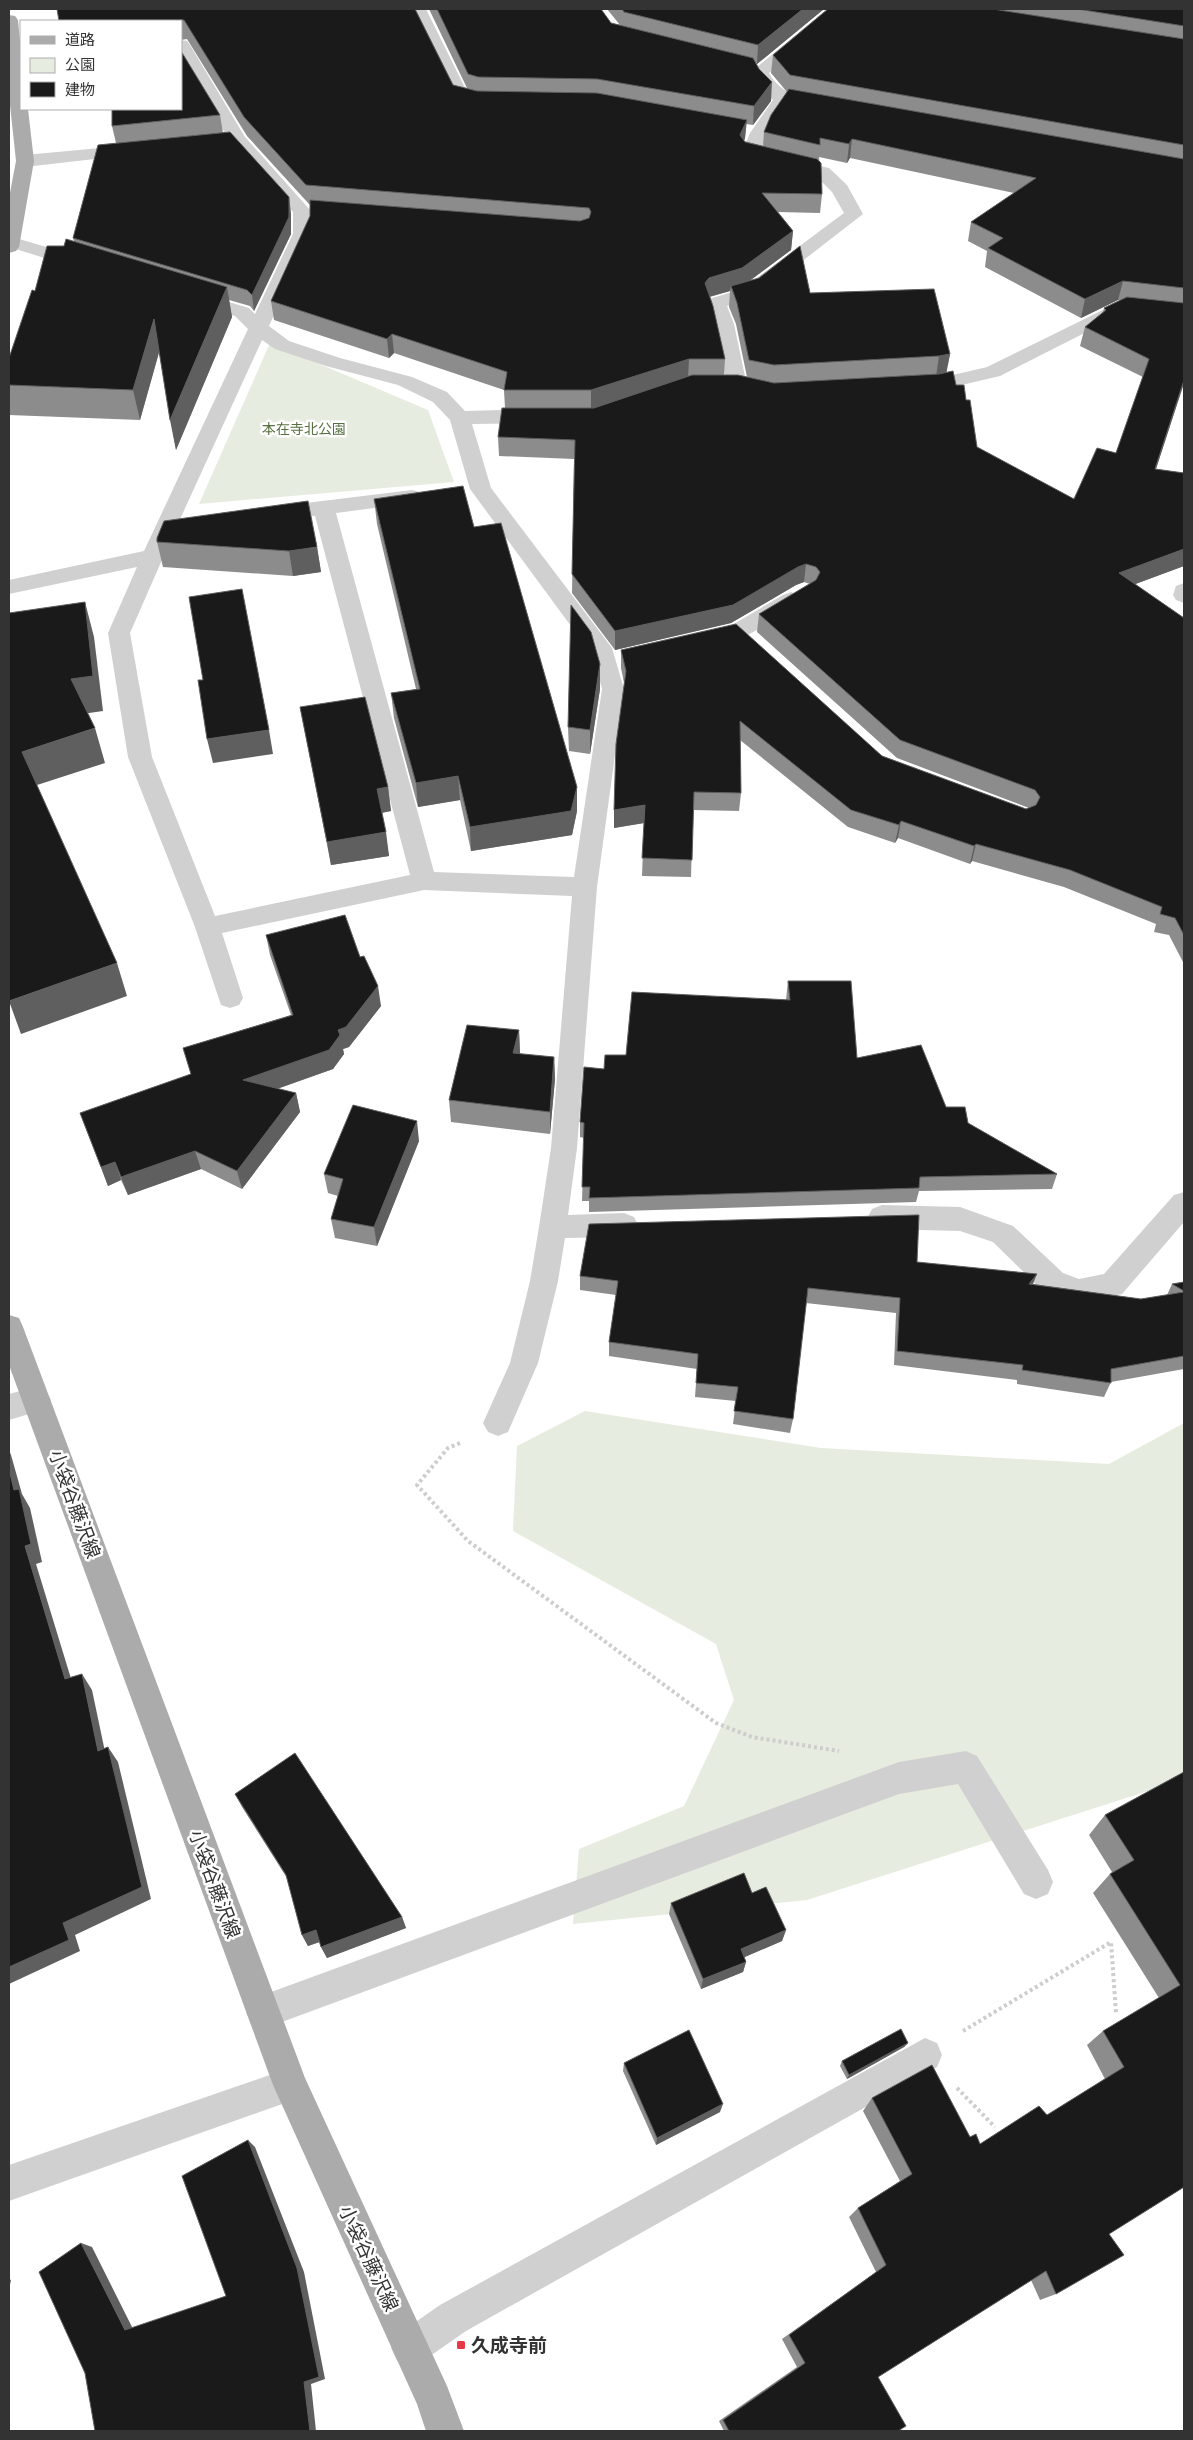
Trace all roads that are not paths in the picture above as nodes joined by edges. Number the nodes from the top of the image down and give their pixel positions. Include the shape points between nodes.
1 (418, 9) edge
2 (837, 9) edge
3 (9, 20) edge
4 (17, 47) edge
5 (182, 47) edge
6 (741, 67) edge
7 (12, 68) edge
8 (760, 72) junction
9 (782, 100) junction
10 (498, 104) edge
11 (841, 110) edge
12 (740, 130) edge
13 (760, 133) junction
14 (151, 148) edge
15 (25, 161) junction
16 (9, 244) edge
17 (103, 270) edge
18 (177, 292) edge
19 (1184, 315) edge
20 (257, 327) junction
21 (736, 387) edge
22 (897, 387) edge
23 (554, 416) edge
24 (460, 418) junction
25 (432, 495) edge
26 (324, 508) junction
27 (284, 513) edge
28 (153, 556) junction
29 (9, 588) edge
30 (1184, 591) edge
31 (805, 592) edge
32 (1184, 595) edge
33 (682, 644) edge
34 (424, 881) junction
35 (585, 888) junction
36 (207, 927) junction
37 (230, 998) dead end
38 (1184, 1203) edge
39 (852, 1218) edge
40 (653, 1224) edge
41 (553, 1227) junction
42 (9, 1327) edge
43 (22, 1403) edge
44 (498, 1423) road end
45 (1036, 1882) dead end
46 (263, 2012) junction
47 (925, 2055) road end
48 (290, 2085) junction
49 (9, 2183) edge
50 (410, 2348) junction
51 (445, 2431) edge

1 - 10 street via 461,98
2 - 8 street
3 - 4 main road
4 - 7 main road
5 - 20 street via 228,141 311,211
6 - 8 street
7 - 15 main road
8 - 9 street via 765,83
9 - 11 street
9 - 13 street
12 - 13 street
13 - 21 street via 750,156 822,172 840,190 854,214 749,293 716,303 724,324
14 - 15 street
15 - 16 main road
16 - 17 street
18 - 20 street via 242,312
19 - 22 street via 1119,308 993,372 936,385
20 - 24 street via 282,345 414,385 440,397
20 - 28 street via 175,527
23 - 24 street
24 - 35 street via 472,490 604,654 616,660
25 - 26 street
26 - 27 street
26 - 34 street
28 - 29 street
28 - 36 street via 119,634 140,757
30 - 32 street
31 - 33 street via 746,637
34 - 35 street
34 - 36 street
35 - 41 street via 564,1148
36 - 37 street
38 - 39 street via 1112,1285 1079,1291 1054,1282 1003,1234 960,1219 912,1216
40 - 41 street
41 - 44 street via 524,1364
42 - 43 main road, 小袋谷藤沢線
43 - 46 main road, 小袋谷藤沢線
45 - 46 street via 966,1767 899,1778
46 - 48 main road, 小袋谷藤沢線
47 - 50 street via 453,2318
48 - 49 street
48 - 50 main road, 小袋谷藤沢線
50 - 51 main road, 小袋谷藤沢線

